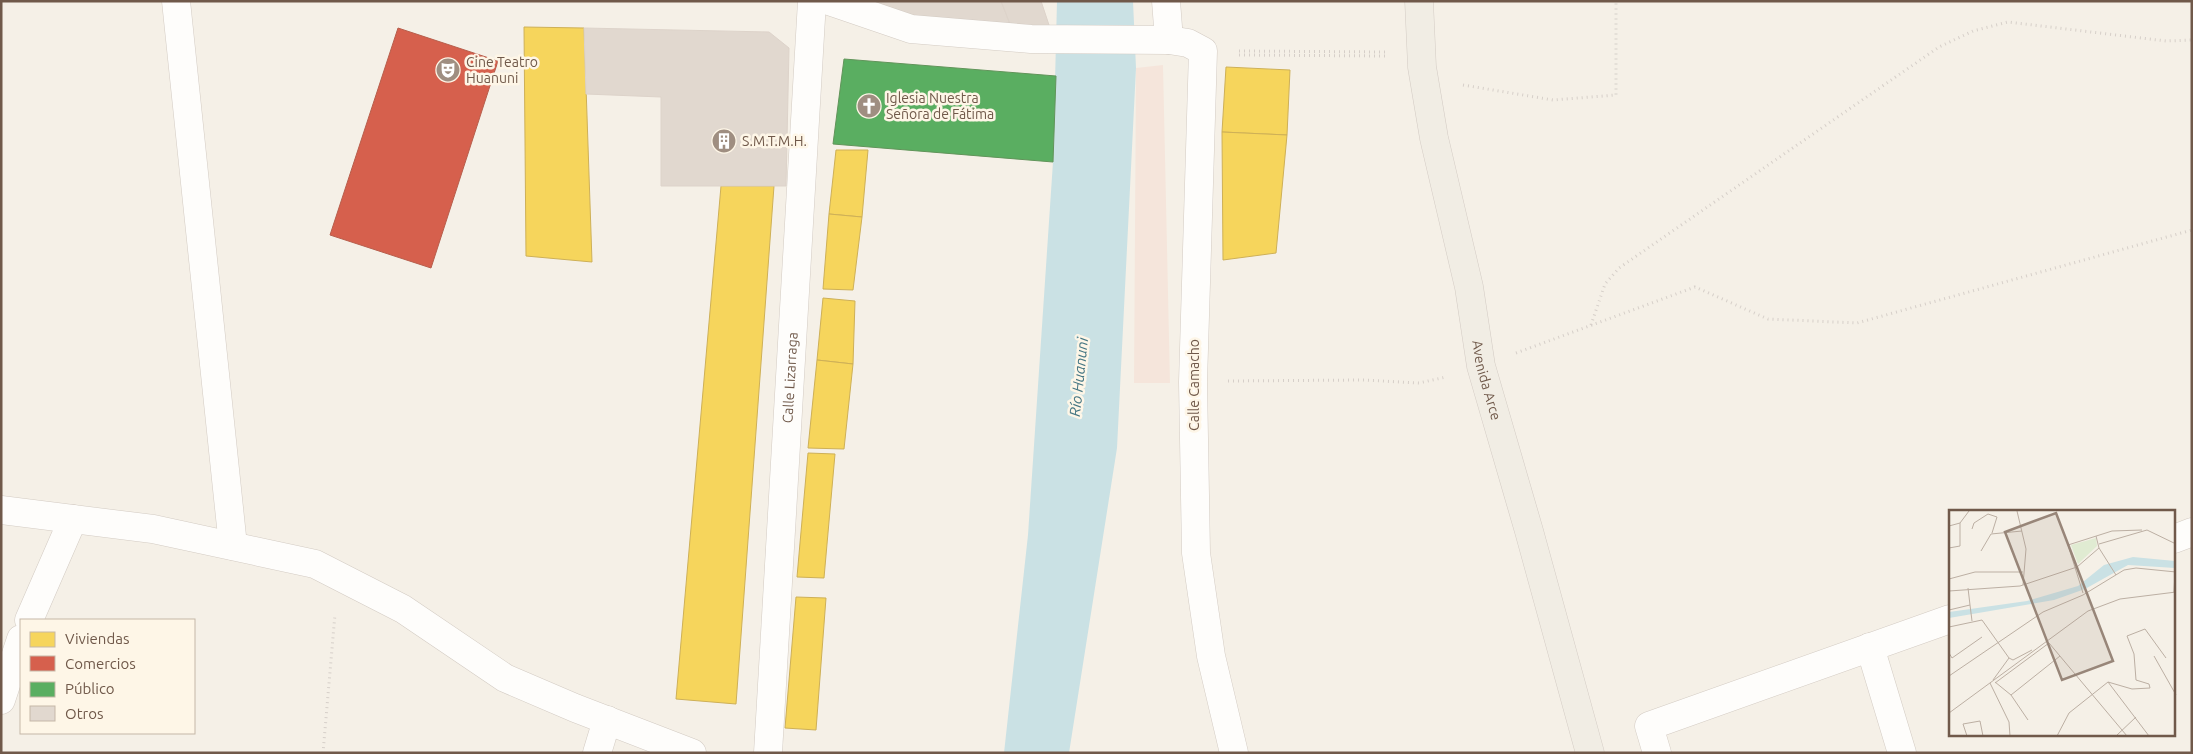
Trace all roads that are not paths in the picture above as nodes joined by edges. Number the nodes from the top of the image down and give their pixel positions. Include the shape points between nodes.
1 (176, 1) edge
2 (812, 1) edge
3 (829, 1) edge
4 (1166, 1) edge
5 (1419, 1) edge
6 (1157, 40) junction
7 (1, 510) edge
8 (73, 519) junction
9 (2192, 532) edge
10 (2176, 538) edge
11 (233, 546) junction
12 (29, 619) edge
13 (1949, 619) edge
14 (20, 642) edge
15 (1870, 647) junction
16 (1, 700) edge
17 (607, 720) junction
18 (597, 753) edge
19 (692, 753) edge
20 (768, 753) edge
21 (1234, 753) edge
22 (1590, 753) edge
23 (1657, 753) edge
24 (1902, 753) edge

1 - 11 street
2 - 20 street, Calle Lizarraga
3 - 6 street via 911,29 1031,39
4 - 6 street
5 - 22 main road, Avenida Arce via 1421,54 1434,138 1469,287 1482,366
6 - 21 street, Calle Camacho via 1188,43 1203,53 1193,382 1196,553 1211,656
7 - 8 street
8 - 11 street via 153,529
8 - 12 street
9 - 10 street
11 - 17 street via 316,564 403,610 504,678
13 - 15 street
14 - 16 street
15 - 23 street via 1649,726
15 - 24 street
17 - 18 street
17 - 19 street

